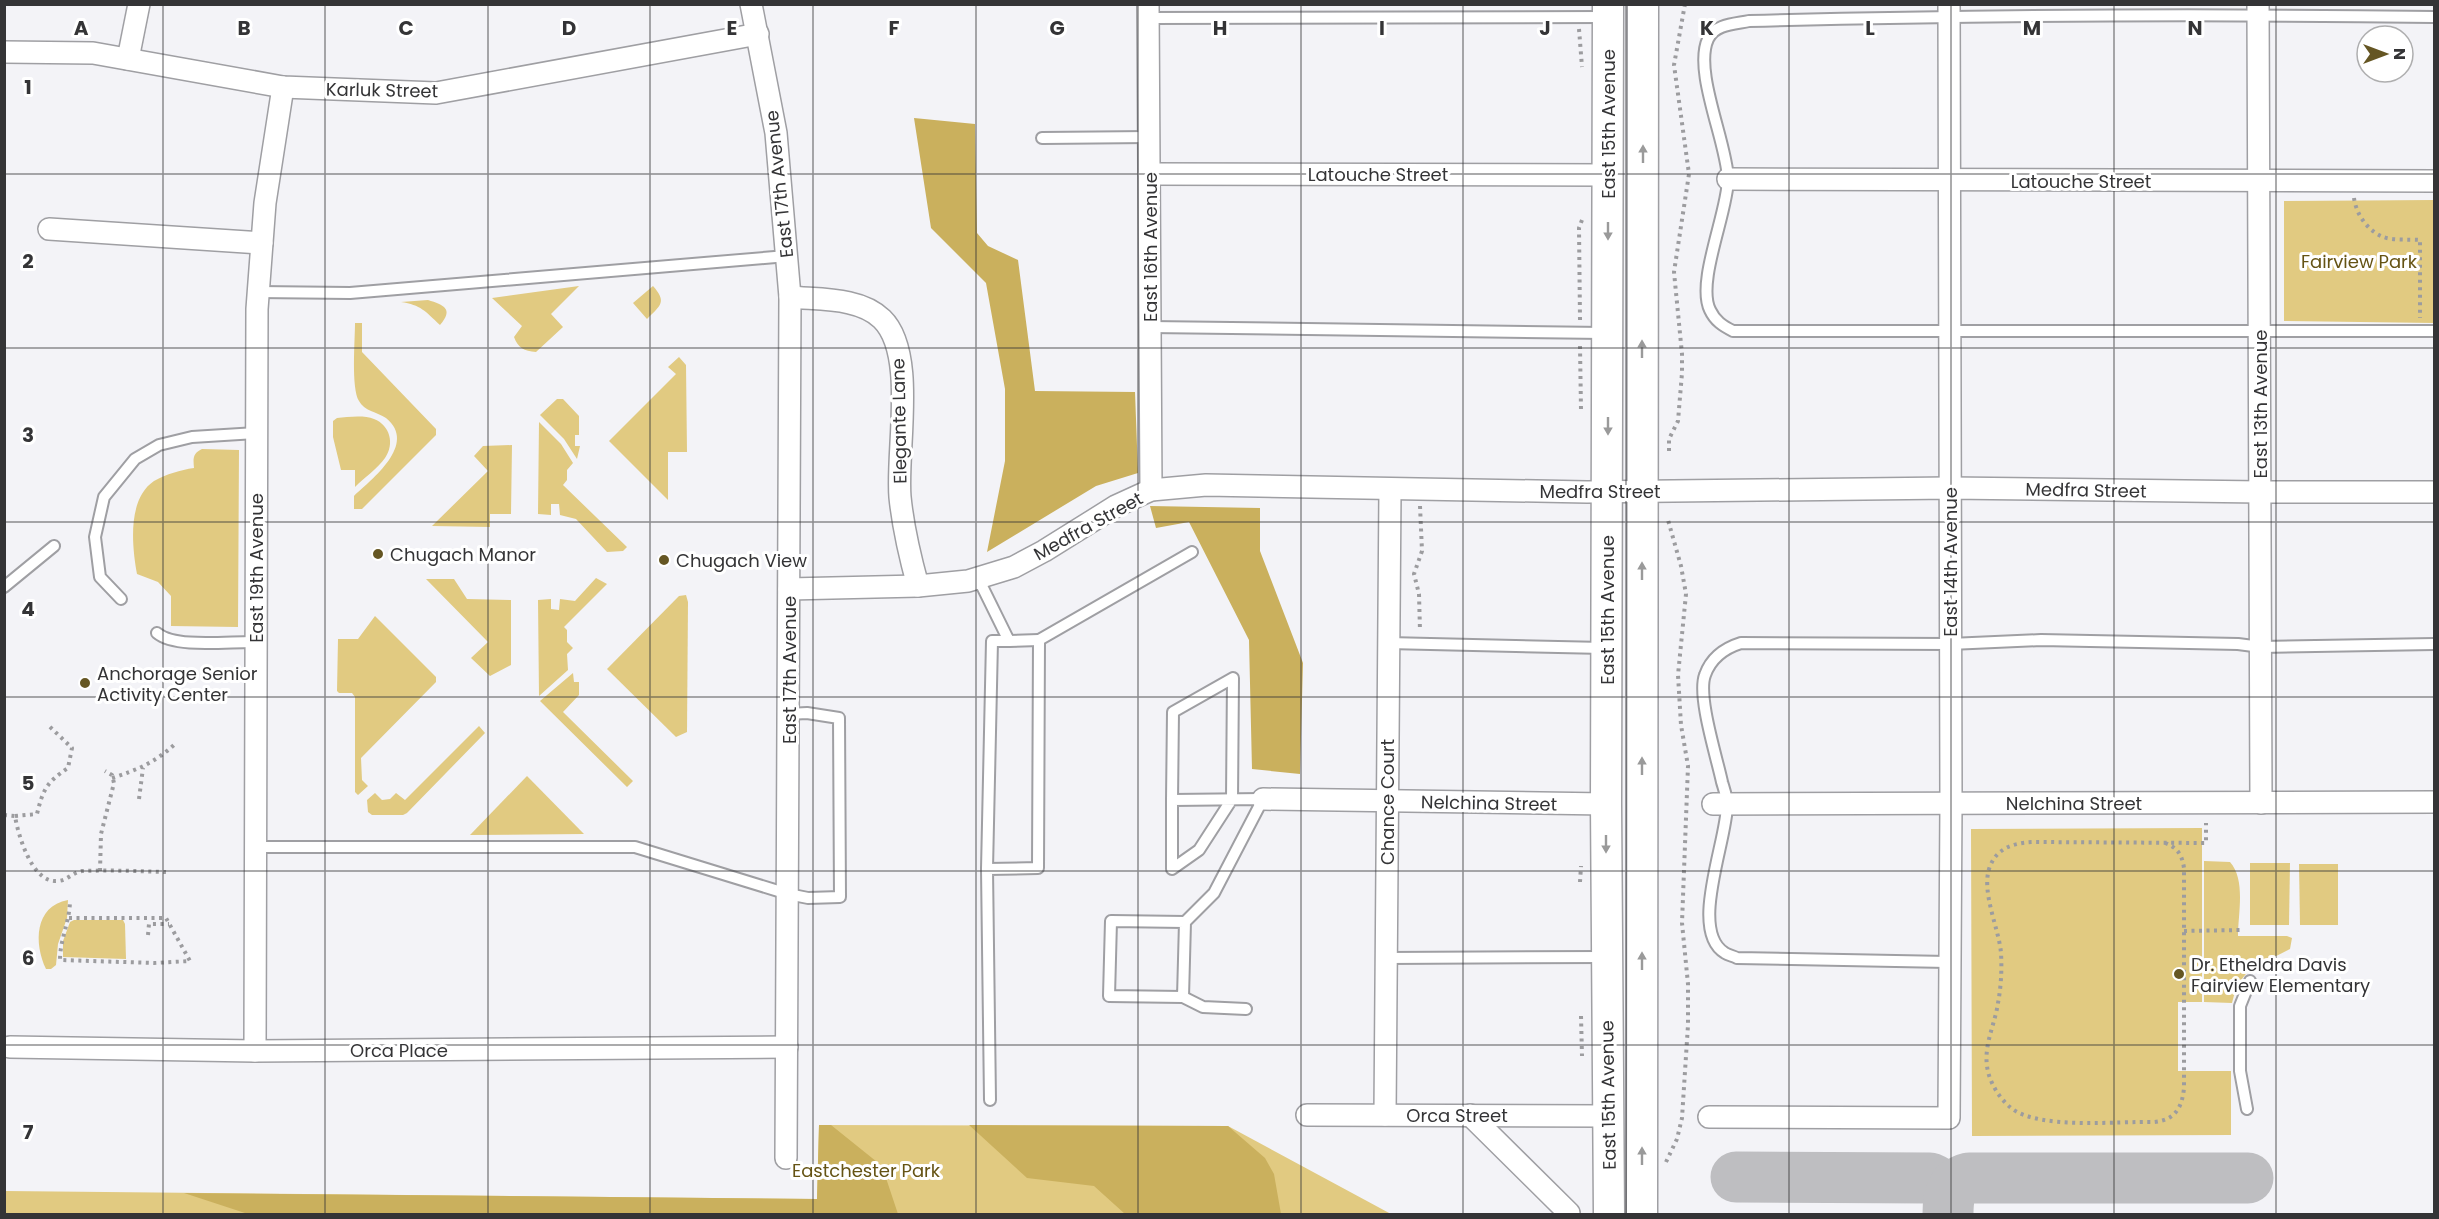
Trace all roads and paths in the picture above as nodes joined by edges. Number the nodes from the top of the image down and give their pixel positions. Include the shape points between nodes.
1 (139, 4) edge
2 (751, 4) edge
3 (1643, 4) edge
4 (1685, 4) edge
5 (1949, 10) edge
6 (2258, 10) edge
7 (1148, 11) edge
8 (1608, 11) edge
9 (2434, 17) edge
10 (758, 34) junction
11 (4, 52) edge
12 (128, 59) junction
13 (283, 87) junction
14 (1149, 137) junction
15 (1042, 138) dead end
16 (1149, 174) junction
17 (1608, 175) junction
18 (1728, 179) junction
19 (1950, 180) junction
20 (2258, 181) junction
21 (2434, 181) edge
22 (2354, 197) dead end
23 (49, 229) dead end
24 (262, 243) junction
25 (787, 256) junction
26 (258, 292) junction
27 (790, 297) junction
28 (1150, 327) junction
29 (2259, 330) junction
30 (1950, 331) junction
31 (2420, 331) junction
32 (2434, 331) edge
33 (1608, 333) junction
34 (257, 434) junction
35 (1669, 451) dead end
36 (1950, 488) junction
37 (1151, 490) junction
38 (1390, 490) junction
39 (1608, 492) junction
40 (1642, 492) junction
41 (2260, 492) junction
42 (2434, 492) edge
43 (1420, 505) dead end
44 (1666, 516) dead end
45 (54, 546) dead end
46 (1192, 552) dead end
47 (978, 578) junction
48 (918, 586) junction
49 (4, 587) edge
50 (789, 589) junction
51 (121, 599) dead end
52 (157, 633) dead end
53 (1039, 640) junction
54 (1009, 641) junction
55 (256, 642) junction
56 (1388, 643) junction
57 (1420, 644) junction
58 (1950, 644) junction
59 (2434, 644) edge
60 (2261, 647) junction
61 (1607, 648) junction
62 (788, 714) junction
63 (47, 724) dead end
64 (175, 744) dead end
65 (143, 768) junction
66 (105, 771) dead end
67 (112, 778) junction
68 (139, 799) dead end
69 (1263, 799) junction
70 (1172, 800) junction
71 (1232, 800) junction
72 (1387, 801) junction
73 (2434, 802) edge
74 (2261, 803) junction
75 (1606, 804) junction
76 (1720, 804) junction
77 (1951, 804) junction
78 (4, 815) edge
79 (15, 816) junction
80 (2206, 823) dead end
81 (2165, 843) junction
82 (256, 847) junction
83 (987, 869) junction
84 (100, 871) junction
85 (166, 872) dead end
86 (788, 894) junction
87 (70, 900) dead end
88 (69, 918) junction
89 (1185, 922) junction
90 (170, 924) junction
91 (2241, 930) dead end
92 (2184, 931) junction
93 (148, 935) dead end
94 (1607, 957) junction
95 (1386, 958) junction
96 (1948, 962) junction
97 (2250, 981) dead end
98 (1183, 997) junction
99 (1246, 1009) dead end
100 (10, 1047) dead end
101 (787, 1047) junction
102 (255, 1051) junction
103 (990, 1100) dead end
104 (2247, 1108) dead end
105 (1306, 1114) dead end
106 (1385, 1115) junction
107 (1470, 1115) junction
108 (1607, 1116) junction
109 (1709, 1117) dead end
110 (786, 1158) dead end
111 (1666, 1164) dead end
112 (1569, 1213) dead end
113 (1609, 1215) edge
114 (1642, 1215) edge

1 - 12 street
2 - 10 street, East 17th Avenue
40 -> 3 main road, East 15th Avenue
4 - 35 path via 1674,65 1689,174 1674,272 1682,373 1678,421 1669,439
5 - 6 lane
5 - 18 lane via 1749,21 1718,28 1709,37 1706,71
5 - 19 street, East 14th Avenue
6 - 9 lane
6 - 20 street, East 13th Avenue
7 - 8 lane
7 - 14 street, East 16th Avenue
8 - 17 main road, East 15th Avenue
10 - 13 street, Karluk Street via 436,93
10 - 25 street, East 17th Avenue via 776,133
11 - 12 street, Karluk Street via 93,53
12 - 13 street, Karluk Street
13 - 24 street, East 19th Avenue
14 - 15 lane
14 - 16 street, East 16th Avenue
16 - 17 street, Latouche Street
16 - 28 street, East 16th Avenue
17 -> 33 main road, East 15th Avenue
18 - 19 street, Latouche Street
18 - 30 lane via 1707,296 1709,309 1719,324 1733,331 1749,332
19 - 20 street, Latouche Street
19 - 30 street, East 14th Avenue
20 - 21 street, Latouche Street
20 - 29 street, East 13th Avenue
22 - 31 path via 2355,208 2365,223 2382,237 2420,240
23 - 24 street
24 - 26 street, East 19th Avenue
25 - 26 lane via 350,293
25 - 27 street, East 17th Avenue
26 - 34 street, East 19th Avenue
27 - 48 street, Elegante Lane via 858,304 882,318 895,340 902,364 900,494 904,534
27 - 50 street, East 17th Avenue
28 - 33 lane
28 - 37 street, East 16th Avenue
29 - 30 lane
29 - 31 lane
29 - 41 street, East 13th Avenue
30 - 36 street, East 14th Avenue
31 - 32 lane
33 -> 39 main road, East 15th Avenue
34 - 51 lane via 192,437 159,445 135,459 122,474 104,497 95,537 100,577
34 - 55 street, East 19th Avenue
36 - 40 street, Medfra Street
36 - 41 street, Medfra Street
36 - 58 street, East 14th Avenue
37 - 38 street, Medfra Street via 1206,485
37 - 47 street, Medfra Street via 1116,506 1014,567
38 - 39 street, Medfra Street
38 - 56 street, Chance Court
39 - 40 street, Medfra Street
39 - 61 main road, East 15th Avenue
114 -> 40 main road, East 15th Avenue
41 - 42 street, Medfra Street
41 - 60 street, East 13th Avenue
43 - 57 path via 1422,551 1414,574 1419,594
44 - 111 path via 1682,566 1686,594 1678,675 1688,766 1682,923 1688,994 1682,1118
45 - 49 lane
46 - 53 lane
47 - 48 street, Medfra Street
47 - 54 lane
48 - 50 street, Medfra Street
50 - 62 street, East 17th Avenue
52 - 55 lane via 187,642
53 - 54 lane
53 - 83 lane via 1038,868
54 - 83 lane via 992,641
55 - 82 street, East 19th Avenue
56 - 57 lane
56 - 72 street, Chance Court
57 - 61 lane
58 - 60 lane via 2041,640
58 - 76 lane via 1741,643 1730,647 1715,658 1704,676 1704,701
58 - 77 street, East 14th Avenue
59 - 60 lane
60 - 74 street, East 13th Avenue
61 - 75 main road, East 15th Avenue
62 - 86 street, East 17th Avenue
62 - 86 lane via 839,718 840,897
63 - 79 path via 72,748 68,768 44,789 37,814
64 - 65 path
65 - 67 path
65 - 68 path
66 - 67 path
67 - 84 path via 101,834
69 - 71 lane
69 - 72 street, Nelchina Street
69 - 89 lane via 1214,893
70 - 71 lane
70 - 71 lane via 1172,869 1198,850
70 - 71 lane via 1173,712 1233,678
72 - 75 street, Nelchina Street
72 - 95 street, Chance Court
73 - 74 street, Nelchina Street
74 - 77 street, Nelchina Street
75 -> 94 main road, East 15th Avenue
76 - 77 street, Nelchina Street
76 - 96 lane via 1708,922 1723,952 1737,958
77 - 96 street, East 14th Avenue
78 - 79 path
79 - 84 path via 25,852 42,877 58,882 78,872
80 - 81 path via 2206,843
81 - 92 path via 2175,846 2182,856
81 - 92 path via 2021,842 2008,846 1991,863 1987,884 2001,971 1986,1063 2003,1100 2023,1115 2050,1121 2154,1122 2164,1121 2179,1110 2184,1088
82 - 86 lane via 635,847
82 - 102 street, East 19th Avenue
83 - 103 lane
84 - 85 path
86 - 101 street, East 17th Avenue
87 - 88 path
88 - 90 path via 166,918
88 - 90 path via 60,960 190,961
89 - 98 lane
89 - 98 lane via 1111,921 1109,996
90 - 93 path via 149,924
91 - 92 path
94 - 95 lane
94 - 108 main road, East 15th Avenue
95 - 106 street, Chance Court
96 - 109 street, East 14th Avenue via 1949,1119
97 - 104 lane via 2240,1006 2240,1071
98 - 99 lane via 1203,1007
100 - 102 street, Orca Place
101 - 102 street, Orca Place
101 - 110 street, East 17th Avenue
105 - 106 street, Orca Street
106 - 107 street, Orca Street
107 - 108 street, Orca Street
107 - 112 street
108 - 113 main road, East 15th Avenue

